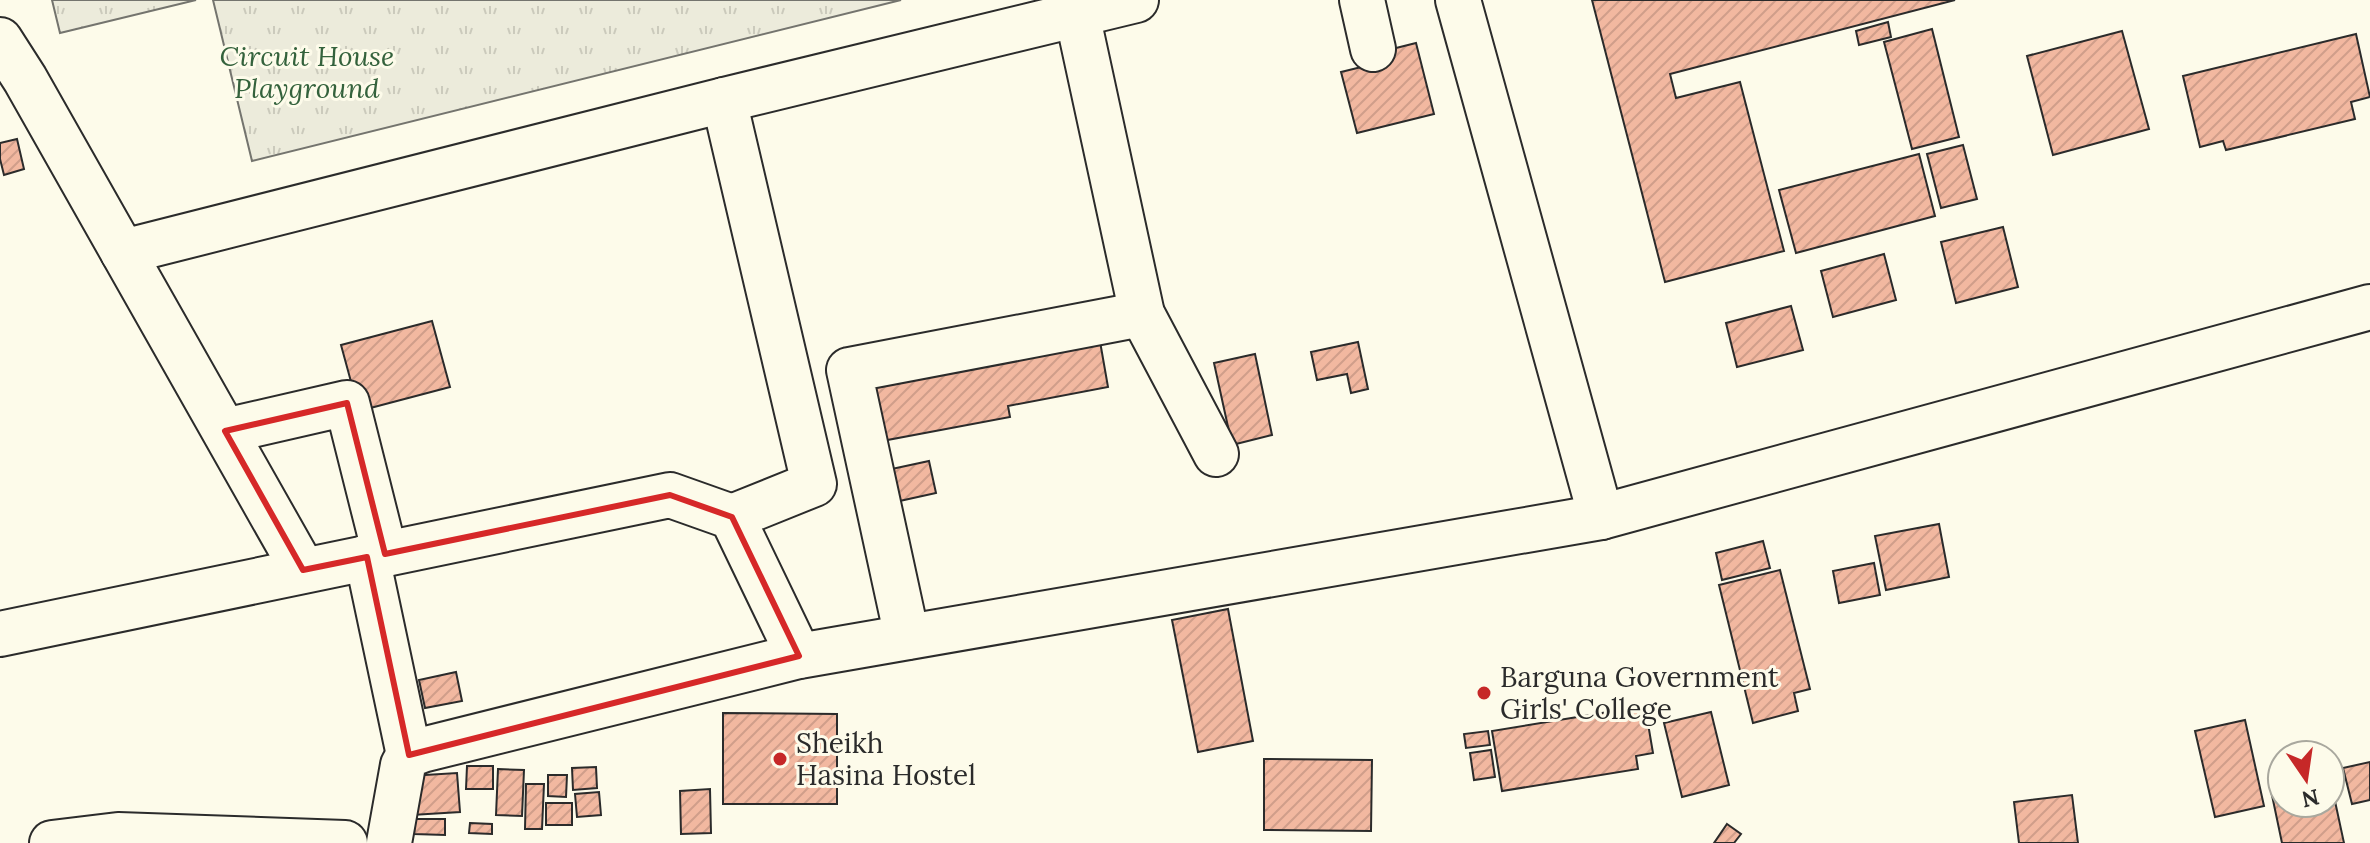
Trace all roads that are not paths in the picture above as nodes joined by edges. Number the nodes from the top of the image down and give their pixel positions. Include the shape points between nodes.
1 (1136, 0) edge
2 (1362, 0) edge
3 (1458, 0) edge
4 (1077, 14) junction
5 (0, 40) edge
6 (1373, 49) dead end
7 (724, 100) junction
8 (123, 252) junction
9 (2370, 307) edge
10 (1142, 314) junction
11 (225, 431) junction
12 (1216, 454) dead end
13 (732, 517) junction
14 (1601, 517) junction
15 (376, 555) junction
16 (303, 570) junction
17 (0, 634) edge
18 (907, 637) junction
19 (799, 656) junction
20 (409, 755) junction
21 (52, 843) edge
22 (345, 843) edge
23 (389, 843) edge

1 - 4 street
2 - 6 street
3 - 14 street
4 - 7 street
4 - 10 street
5 - 8 street
7 - 8 street
7 - 13 street via 814,484
8 - 11 street
9 - 14 street
10 - 12 street
10 - 18 street via 849,370
11 - 15 street via 347,403
11 - 16 street
13 - 15 street via 670,495
13 - 19 street
14 - 18 street
15 - 16 street
15 - 20 street
16 - 17 street
18 - 19 street
19 - 20 street
20 - 23 street
21 - 22 street via 118,835

